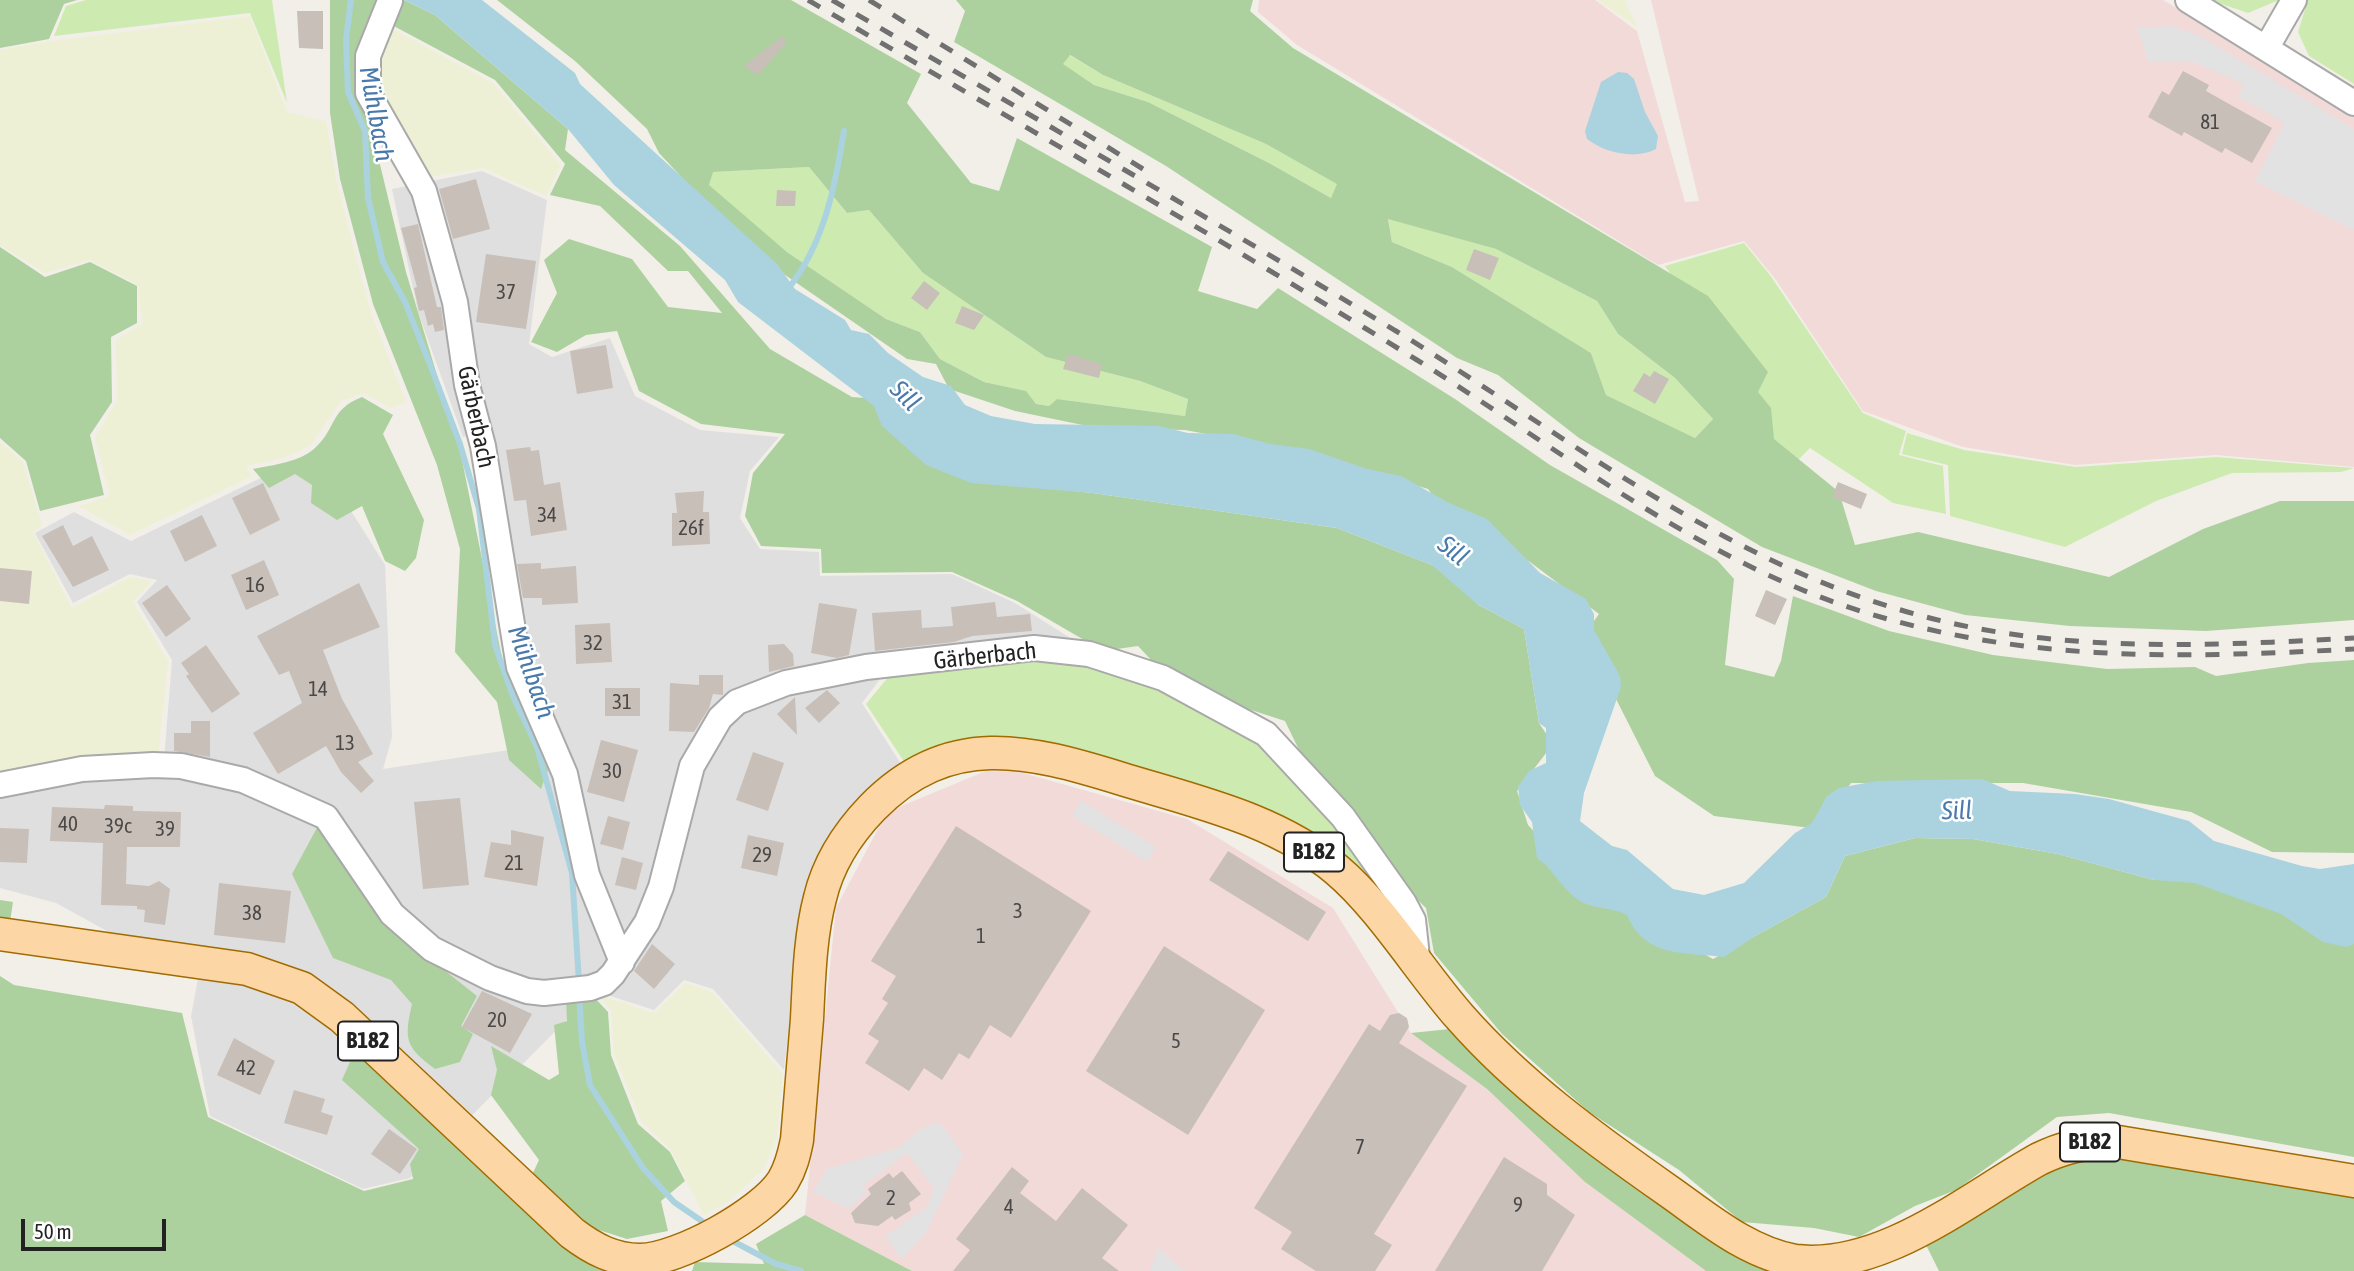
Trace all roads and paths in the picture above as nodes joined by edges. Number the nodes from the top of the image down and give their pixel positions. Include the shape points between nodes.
1 (2188, 0) edge
2 (2294, 0) edge
3 (390, 1) edge
4 (2267, 47) junction
5 (2354, 103) edge
6 (0, 785) edge
7 (0, 934) edge
8 (622, 962) junction
9 (1418, 967) junction
10 (2354, 1181) edge

1 - 4 street
2 - 4 street
3 - 8 street, Gärberbach via 369,56 368,93 424,191 455,302 519,667 565,774 587,875
4 - 5 street
6 - 8 street, Gärberbach via 82,769 153,765 181,766 243,780 326,817 392,914 432,949 509,985 544,993 604,983
7 - 9 main road, B182 via 221,963 287,981 342,1017 585,1243 643,1261 677,1252 750,1213 782,1183 797,1140 816,914 828,874 854,829 881,799 901,781 946,760 981,752 1037,755 1211,806 1285,834 1343,875
8 - 9 street, Gärberbach via 656,902 692,766 720,718 737,702 766,688 838,671 1034,648 1089,654 1163,678 1266,734 1343,817 1405,903 1413,920
9 - 10 main road, B182 via 1504,1064 1559,1110 1721,1228 1754,1247 1791,1260 1828,1264 1889,1248 2056,1150 2096,1141

